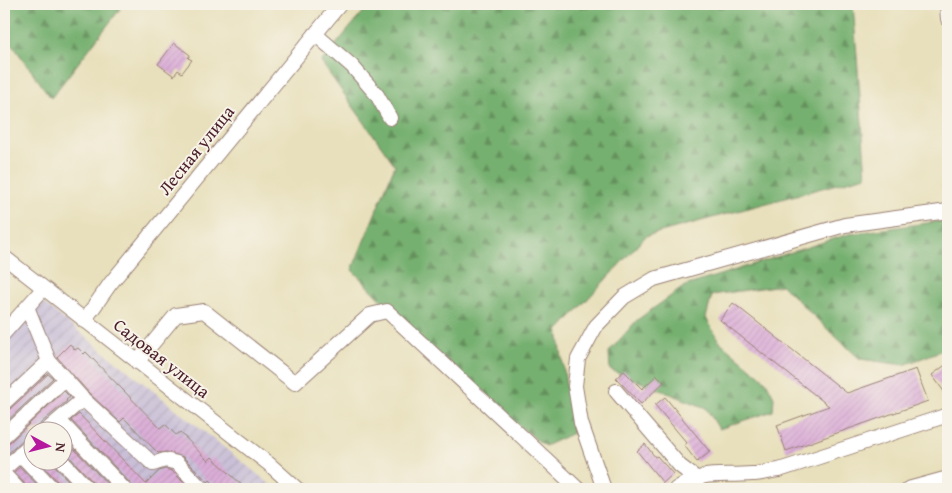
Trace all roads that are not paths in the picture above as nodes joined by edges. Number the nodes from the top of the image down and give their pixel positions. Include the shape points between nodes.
1 (340, 4) edge
2 (947, 4) edge
3 (948, 19) edge
4 (315, 34) junction
5 (390, 118) dead end
6 (948, 212) edge
7 (4, 257) edge
8 (43, 289) junction
9 (27, 307) junction
10 (84, 321) junction
11 (4, 333) edge
12 (49, 361) junction
13 (137, 362) junction
14 (65, 380) junction
15 (616, 391) dead end
16 (83, 399) junction
17 (4, 403) edge
18 (948, 415) edge
19 (59, 420) edge
20 (72, 434) edge
21 (4, 436) edge
22 (20, 454) joint
23 (4, 469) edge
24 (70, 470) edge
25 (4, 474) edge
26 (696, 478) junction
27 (948, 478) edge
28 (18, 489) edge
29 (53, 489) edge
30 (88, 489) edge
31 (124, 489) edge
32 (202, 489) edge
33 (297, 489) edge
34 (578, 489) edge
35 (604, 489) edge
36 (676, 489) edge
37 (908, 489) edge

1 - 4 street, Лесная улица
2 - 3 street
4 - 5 street via 352,66 377,95
4 - 10 street, Лесная улица via 110,284
6 - 35 street via 845,225 654,279 624,297 596,326 578,359 575,386 581,423
7 - 8 street, Садовая улица
8 - 9 street
8 - 10 street, Садовая улица
9 - 11 street
9 - 12 street
10 - 13 street, Садовая улица
12 - 14 street
12 - 17 street
13 - 33 street, Садовая улица
13 - 34 street via 176,315 204,311 295,383 370,315 387,311
14 - 16 street
14 - 21 street
15 - 26 street via 680,466
16 - 19 street
16 - 32 street via 153,464 165,460 177,463
18 - 26 street via 779,470 754,474 717,473
20 - 31 street
22 - 23 street
22 - 29 street
24 - 30 street
25 - 28 street
26 - 36 street
27 - 37 street

